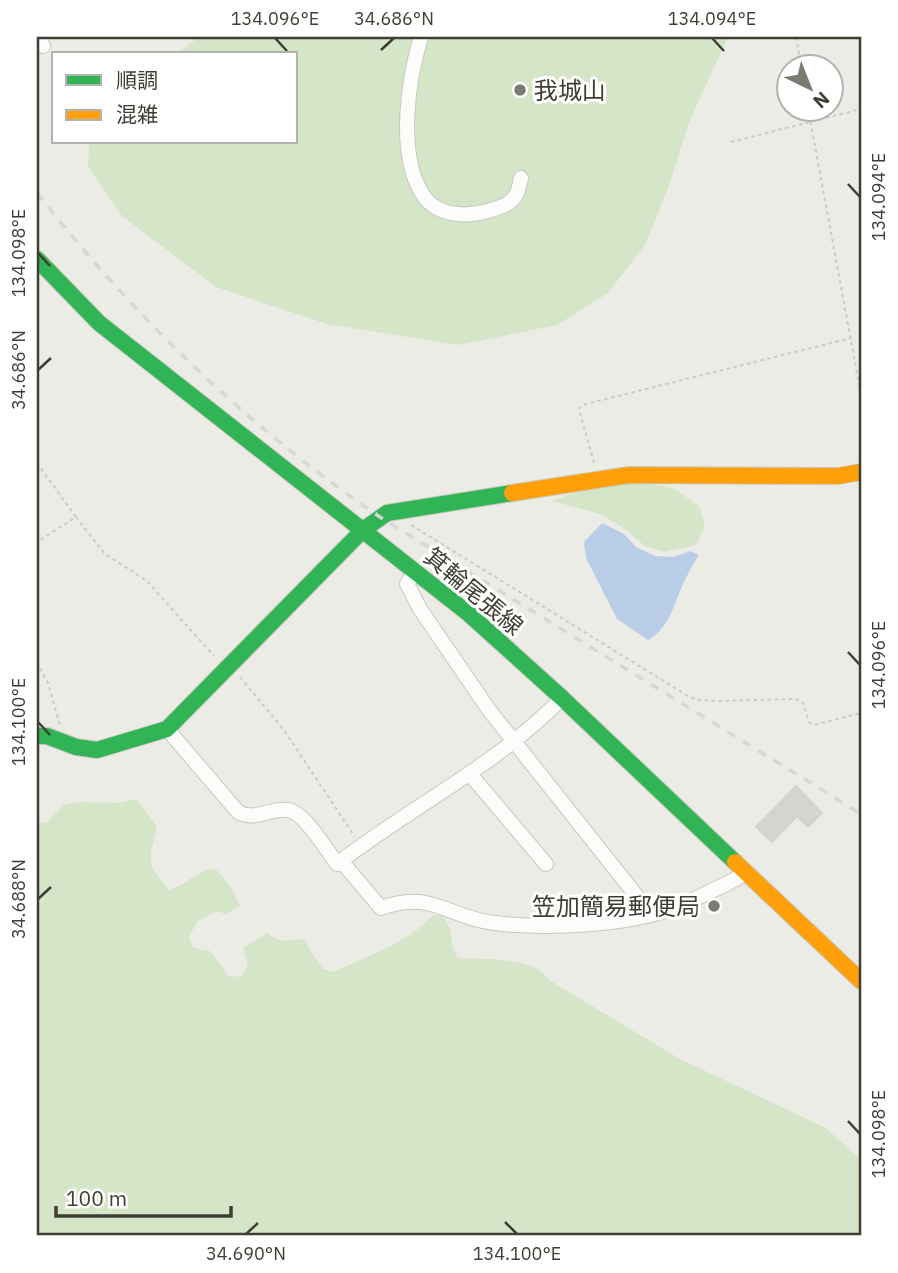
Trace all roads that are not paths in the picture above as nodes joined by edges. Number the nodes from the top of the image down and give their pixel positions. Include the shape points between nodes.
1 (421, 37) edge
2 (521, 178) dead end
3 (37, 259) edge
4 (861, 472) edge
5 (363, 530) junction
6 (415, 572) junction
7 (562, 698) junction
8 (167, 729) junction
9 (37, 736) edge
10 (513, 740) junction
11 (469, 773) junction
12 (341, 861) junction
13 (546, 864) dead end
14 (746, 872) junction
15 (651, 914) junction
16 (861, 981) edge

1 - 2 street via 409,92 407,144 421,192 433,206 458,216 477,215 505,206 517,193
3 - 5 main road, 箕輪尾張線 via 99,323
4 - 5 main road via 838,476 629,475 387,513
5 - 6 main road, 箕輪尾張線
5 - 8 main road
6 - 7 main road, 箕輪尾張線
6 - 10 street via 407,584 420,609
7 - 10 street
7 - 14 main road, 箕輪尾張線
8 - 9 main road via 97,750
8 - 12 street via 238,812 245,816 289,810 298,814 337,864
10 - 11 street
10 - 15 street
11 - 12 street
11 - 13 street
12 - 15 street via 381,908 417,900 472,919 560,926
14 - 15 street via 675,908
14 - 16 main road, 箕輪尾張線

